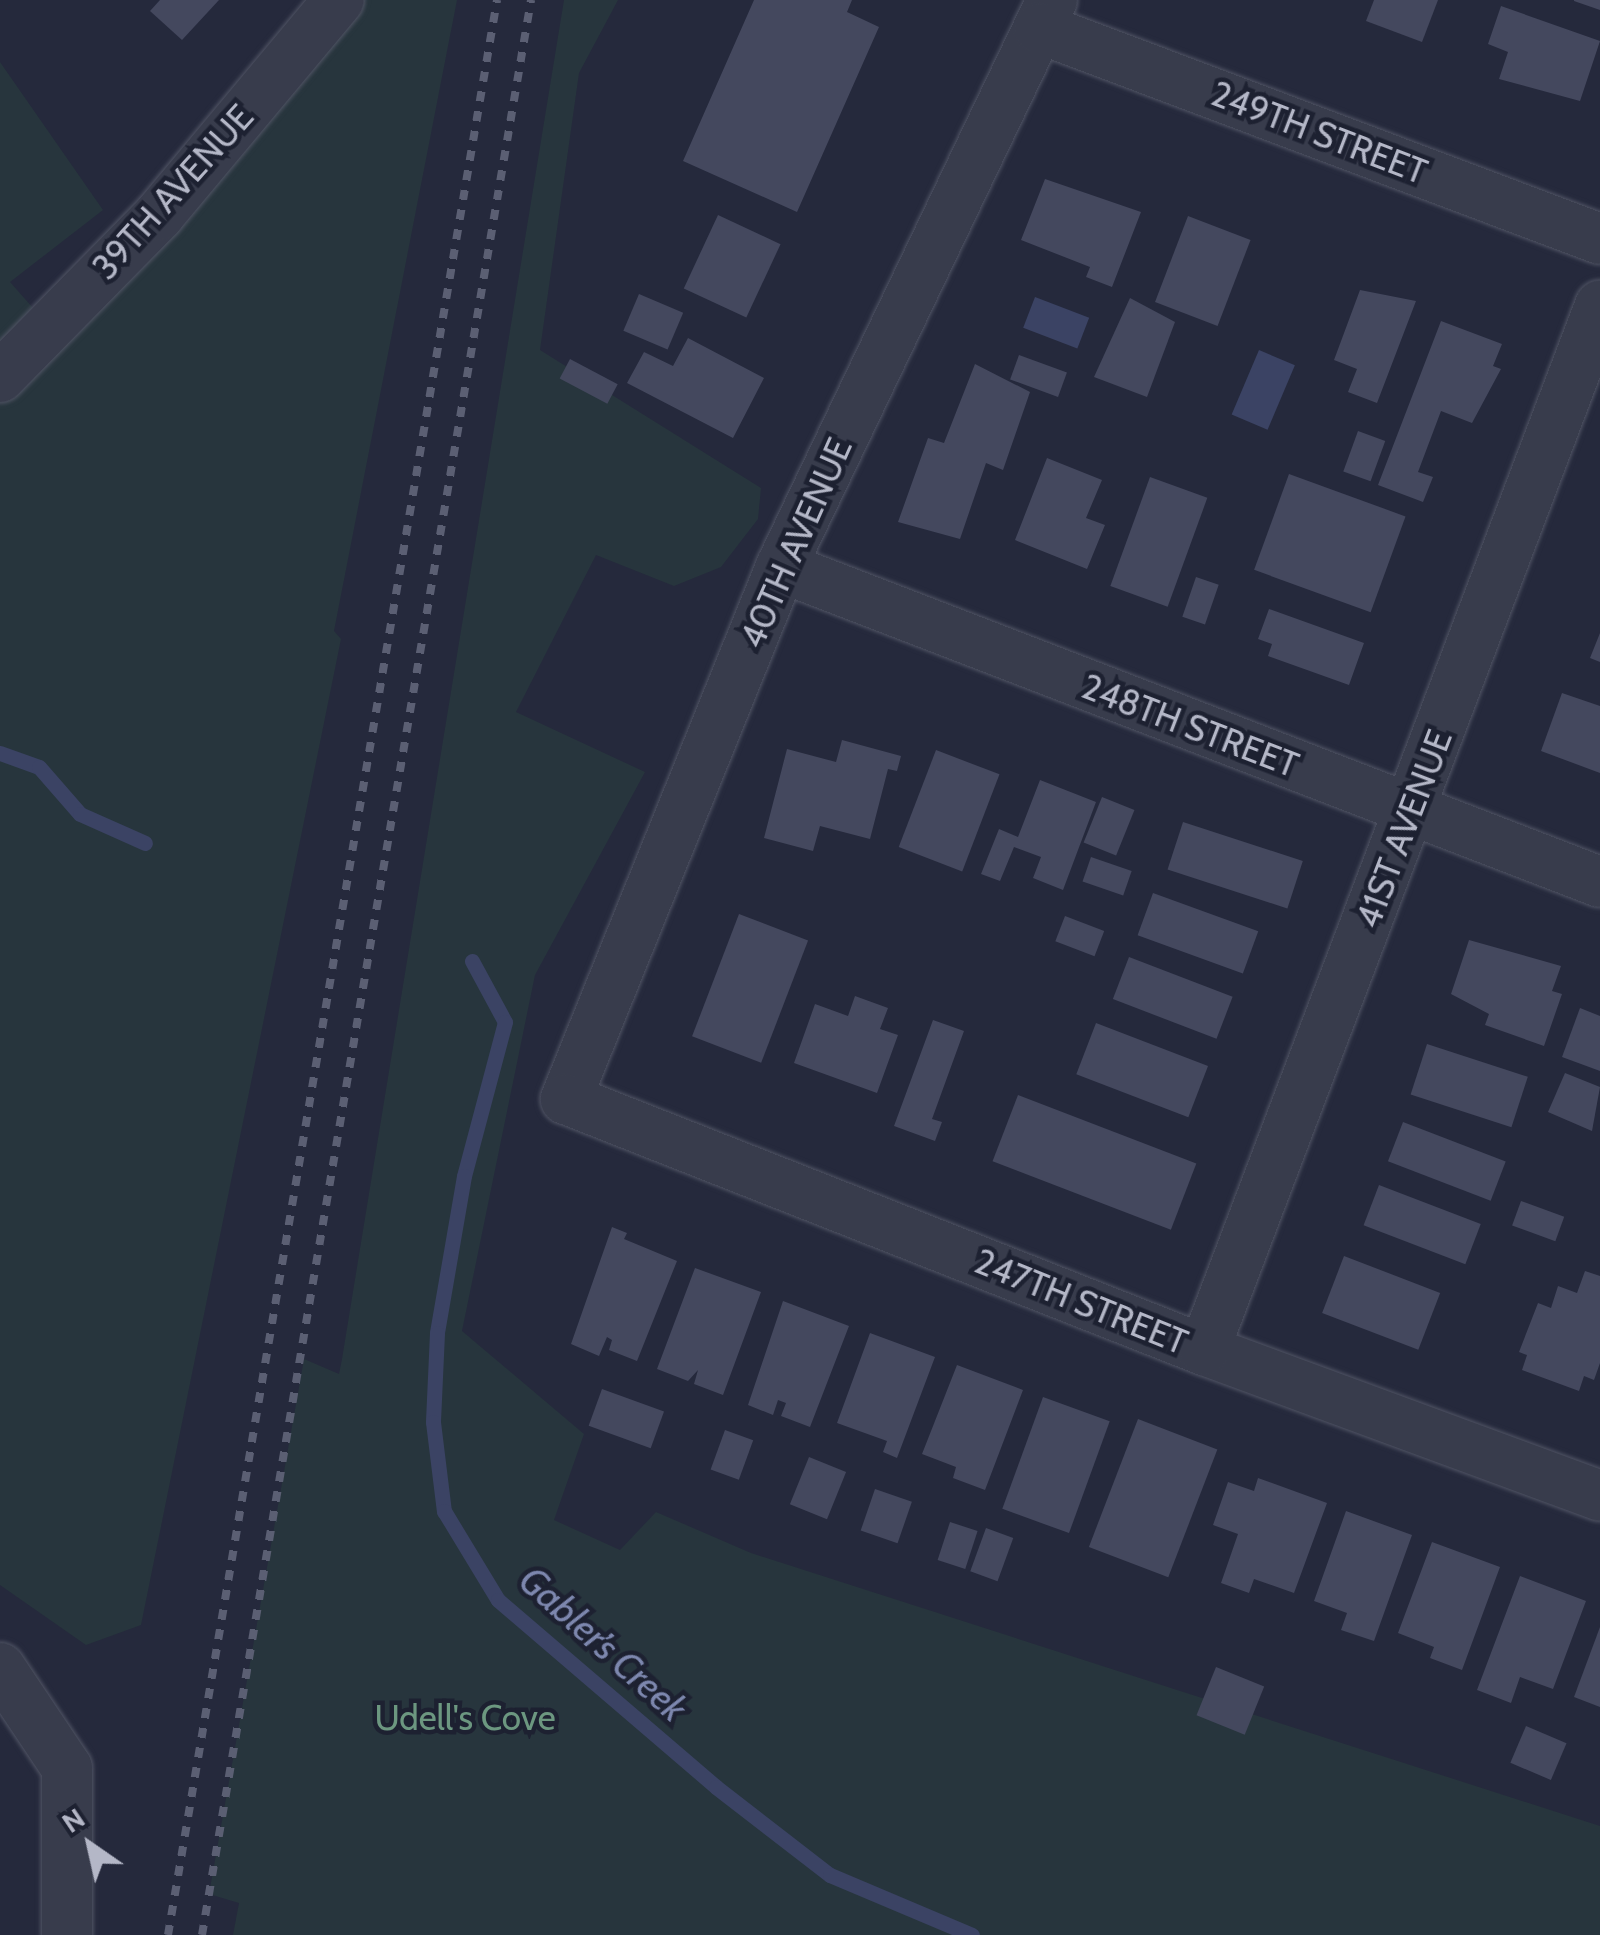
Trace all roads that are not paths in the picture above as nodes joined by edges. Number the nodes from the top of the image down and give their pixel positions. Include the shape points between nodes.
1 (339, 0) edge
2 (1045, 14) edge
3 (1600, 239) edge
4 (1600, 306) edge
5 (0, 377) edge
6 (781, 567) junction
7 (1411, 812) junction
8 (1600, 882) edge
9 (566, 1098) joint
10 (1204, 1350) junction
11 (1600, 1496) edge
12 (0, 1668) edge
13 (67, 1935) edge

1 - 5 street, 39TH AVENUE via 159,215
2 - 3 street, 249TH STREET
2 - 6 street, 40TH AVENUE
4 - 7 street, 41ST AVENUE
6 - 7 street, 248TH STREET
6 - 9 street, 40TH AVENUE
7 - 8 street, 248TH STREET
7 - 10 street, 41ST AVENUE
9 - 10 street, 247TH STREET
10 - 11 street, 247TH STREET
12 - 13 street via 18,1686 66,1768

